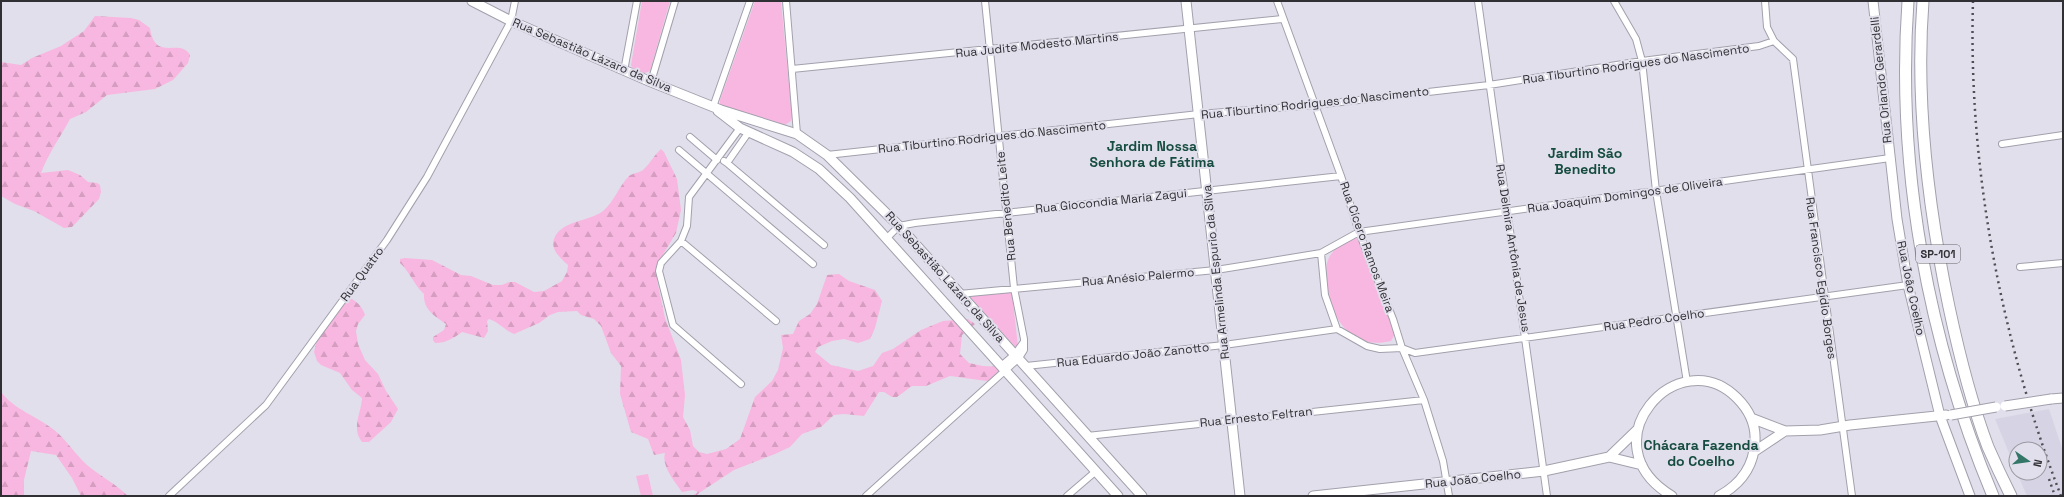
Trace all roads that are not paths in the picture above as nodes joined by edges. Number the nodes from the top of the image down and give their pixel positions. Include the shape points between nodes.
1 (472, 1) edge
2 (514, 1) edge
3 (637, 1) edge
4 (675, 1) edge
5 (750, 1) edge
6 (786, 1) edge
7 (985, 1) edge
8 (1186, 1) edge
9 (1277, 1) edge
10 (1478, 1) edge
11 (1614, 1) edge
12 (1765, 1) edge
13 (1873, 1) edge
14 (1908, 1) edge
15 (1923, 1) edge
16 (1282, 19) junction
17 (511, 21) junction
18 (1189, 29) junction
19 (1774, 41) junction
20 (990, 49) junction
21 (1642, 60) junction
22 (792, 69) junction
23 (624, 71) junction
24 (651, 82) junction
25 (1489, 85) junction
26 (1315, 105) junction
27 (717, 109) junction
28 (1199, 114) junction
29 (740, 128) junction
30 (748, 133) junction
31 (797, 134) junction
32 (999, 135) junction
33 (2063, 136) edge
34 (690, 137) dead end
35 (2002, 144) dead end
36 (679, 150) dead end
37 (827, 155) junction
38 (1890, 158) junction
39 (718, 159) junction
40 (727, 163) junction
41 (1807, 170) junction
42 (707, 174) junction
43 (1341, 176) junction
44 (1207, 191) junction
45 (1656, 191) junction
46 (1507, 210) junction
47 (1006, 212) junction
48 (899, 226) junction
49 (1359, 232) junction
50 (886, 239) junction
51 (681, 241) junction
52 (824, 245) dead end
53 (1321, 253) junction
54 (2063, 263) edge
55 (813, 264) dead end
56 (2020, 268) dead end
57 (1216, 270) junction
58 (1908, 285) junction
59 (1014, 288) junction
60 (959, 294) junction
61 (1824, 296) junction
62 (1675, 317) junction
63 (776, 322) dead end
64 (1337, 329) junction
65 (1527, 338) junction
66 (1224, 345) junction
67 (1402, 348) junction
68 (1017, 356) junction
69 (1026, 366) junction
70 (1003, 369) junction
71 (1687, 382) junction
72 (741, 384) dead end
73 (2063, 398) edge
74 (1424, 400) junction
75 (1940, 416) junction
76 (1751, 418) junction
77 (1230, 420) junction
78 (1842, 426) junction
79 (1638, 430) junction
80 (1785, 431) junction
81 (1087, 436) junction
82 (1755, 451) junction
83 (1609, 457) junction
84 (1642, 465) junction
85 (1544, 471) junction
86 (1095, 472) junction
87 (1448, 482) junction
88 (1366, 493) edge
89 (169, 496) edge
90 (866, 496) edge
91 (1067, 496) edge
92 (1118, 496) edge
93 (1142, 496) edge
94 (1240, 496) edge
95 (1312, 496) edge
96 (1449, 496) edge
97 (1547, 496) edge
98 (1672, 496) edge
99 (1719, 496) edge
100 (1852, 496) edge
101 (1970, 496) edge
102 (1993, 496) edge
103 (2011, 496) edge

1 - 17 street, Rua Sebastião Lázaro da Silva
2 - 17 street, Rua Quatro
3 - 23 street
4 - 24 street
5 - 27 street
6 - 22 street
7 - 20 street, Rua Benedito Leite
8 - 18 street, Rua Armelinda Espurio da Silva
9 - 16 street, Rua Cícero Ramos Meira
10 - 25 street, Rua Delmira Antônia de Jesus
11 - 21 street via 1636,39
12 - 19 street via 1766,27
13 - 38 street, Rua Orlando Gerardelli
14 - 102 highway, SP-101 via 1907,119 1912,191 1924,264 1951,378 1971,443
15 - 103 highway, SP-101 via 1923,132 1929,198 1940,264 1971,393 1988,447
16 - 18 street, Rua Judite Modesto Martins
16 - 26 street, Rua Cícero Ramos Meira
17 - 23 street, Rua Sebastião Lázaro da Silva
17 - 89 street, Rua Quatro via 427,177 387,240 266,405
18 - 20 street, Rua Judite Modesto Martins
18 - 28 street, Rua Armelinda Espurio da Silva
19 - 21 street, Rua Tiburtino Rodrigues do Nascimento via 1759,46
19 - 41 street, Rua Francisco Egídio Borges via 1793,59
20 - 22 street, Rua Judite Modesto Martins
20 - 32 street, Rua Benedito Leite
21 - 25 street, Rua Tiburtino Rodrigues do Nascimento
21 - 45 street
22 - 31 street
23 - 24 street, Rua Sebastião Lázaro da Silva
24 - 27 street, Rua Sebastião Lázaro da Silva
25 - 26 street, Rua Tiburtino Rodrigues do Nascimento
25 - 46 street, Rua Delmira Antônia de Jesus
26 - 28 street, Rua Tiburtino Rodrigues do Nascimento
26 - 43 street, Rua Cícero Ramos Meira
27 - 29 street, Rua Sebastião Lázaro da Silva
27 - 31 street, Rua Sebastião Lázaro da Silva
28 - 32 street, Rua Tiburtino Rodrigues do Nascimento
28 - 44 street, Rua Armelinda Espurio da Silva
29 - 30 street, Rua Sebastião Lázaro da Silva
29 - 39 street
30 - 40 street
30 - 50 street, Rua Sebastião Lázaro da Silva via 793,152 819,169 858,206
31 - 37 street, Rua Sebastião Lázaro da Silva
32 - 37 street, Rua Tiburtino Rodrigues do Nascimento
32 - 47 street, Rua Benedito Leite
33 - 35 street
34 - 39 street
36 - 42 street
37 - 48 street, Rua Sebastião Lázaro da Silva
38 - 41 street, Rua Joaquim Domingos de Oliveira
38 - 58 street, Rua João Coelho
39 - 40 street
39 - 42 street
40 - 52 street
41 - 45 street, Rua Joaquim Domingos de Oliveira
41 - 61 street, Rua Francisco Egídio Borges
42 - 51 street via 688,197 687,226
42 - 55 street
43 - 44 street, Rua Giocondia Maria Zagui
43 - 49 street, Rua Cícero Ramos Meira
44 - 47 street, Rua Giocondia Maria Zagui
44 - 57 street, Rua Armelinda Espurio da Silva
45 - 46 street, Rua Joaquim Domingos de Oliveira
45 - 62 street
46 - 49 street, Rua Joaquim Domingos de Oliveira
46 - 65 street, Rua Delmira Antônia de Jesus
47 - 48 street, Rua Giocondia Maria Zagui
47 - 59 street, Rua Benedito Leite
48 - 50 street
48 - 60 street, Rua Sebastião Lázaro da Silva
49 - 53 street, Rua Anésio Palermo
49 - 67 street, Rua Cícero Ramos Meira
50 - 70 street, Rua Sebastião Lázaro da Silva
51 - 63 street
51 - 72 street via 661,263 659,271 673,325
53 - 57 street, Rua Anésio Palermo
53 - 64 street via 1325,295
54 - 56 street
57 - 59 street, Rua Anésio Palermo
57 - 66 street, Rua Armelinda Espurio da Silva
58 - 61 street, Rua Pedro Coelho
58 - 75 street, Rua João Coelho
59 - 60 street, Rua Anésio Palermo
59 - 68 street, Rua Benedito Leite via 1024,339 1024,350
60 - 68 street, Rua Sebastião Lázaro da Silva
61 - 62 street, Rua Pedro Coelho
61 - 78 street, Rua Francisco Egídio Borges
62 - 65 street, Rua Pedro Coelho
62 - 71 street
64 - 66 street, Rua Eduardo João Zanotto
64 - 67 street via 1366,346
65 - 67 street, Rua Pedro Coelho via 1415,353
65 - 85 street, Rua Delmira Antônia de Jesus
66 - 69 street, Rua Eduardo João Zanotto
66 - 77 street, Rua Armelinda Espurio da Silva
67 - 74 street, Rua Cícero Ramos Meira
68 - 69 street, Rua Sebastião Lázaro da Silva
68 - 70 street
69 - 81 street, Rua Sebastião Lázaro da Silva
70 - 86 street, Rua Sebastião Lázaro da Silva
70 - 90 street
71 - 76 street via 1718,385 1738,399
71 - 79 street via 1670,388 1655,398 1644,412
73 - 75 street, bridge
74 - 77 street, Rua Ernesto Feltran
74 - 87 street, Rua Cícero Ramos Meira
75 - 78 street
75 - 101 street, Rua João Coelho
76 - 80 street
76 - 82 street via 1756,435
77 - 81 street, Rua Ernesto Feltran
77 - 94 street, Rua Armelinda Espurio da Silva
78 - 80 street via 1820,430
78 - 100 street, Rua Francisco Egídio Borges
79 - 83 street
79 - 84 street via 1637,448
80 - 82 street
81 - 93 street, Rua Sebastião Lázaro da Silva
82 - 99 street via 1742,479
83 - 84 street, Rua João Coelho
83 - 85 street, Rua João Coelho
84 - 98 street via 1649,478
85 - 87 street, Rua João Coelho
85 - 97 street, Rua Delmira Antônia de Jesus
86 - 91 street
86 - 92 street, Rua Sebastião Lázaro da Silva
87 - 88 street, Rua João Coelho
87 - 96 street, Rua Cícero Ramos Meira
88 - 95 street, Rua João Coelho

